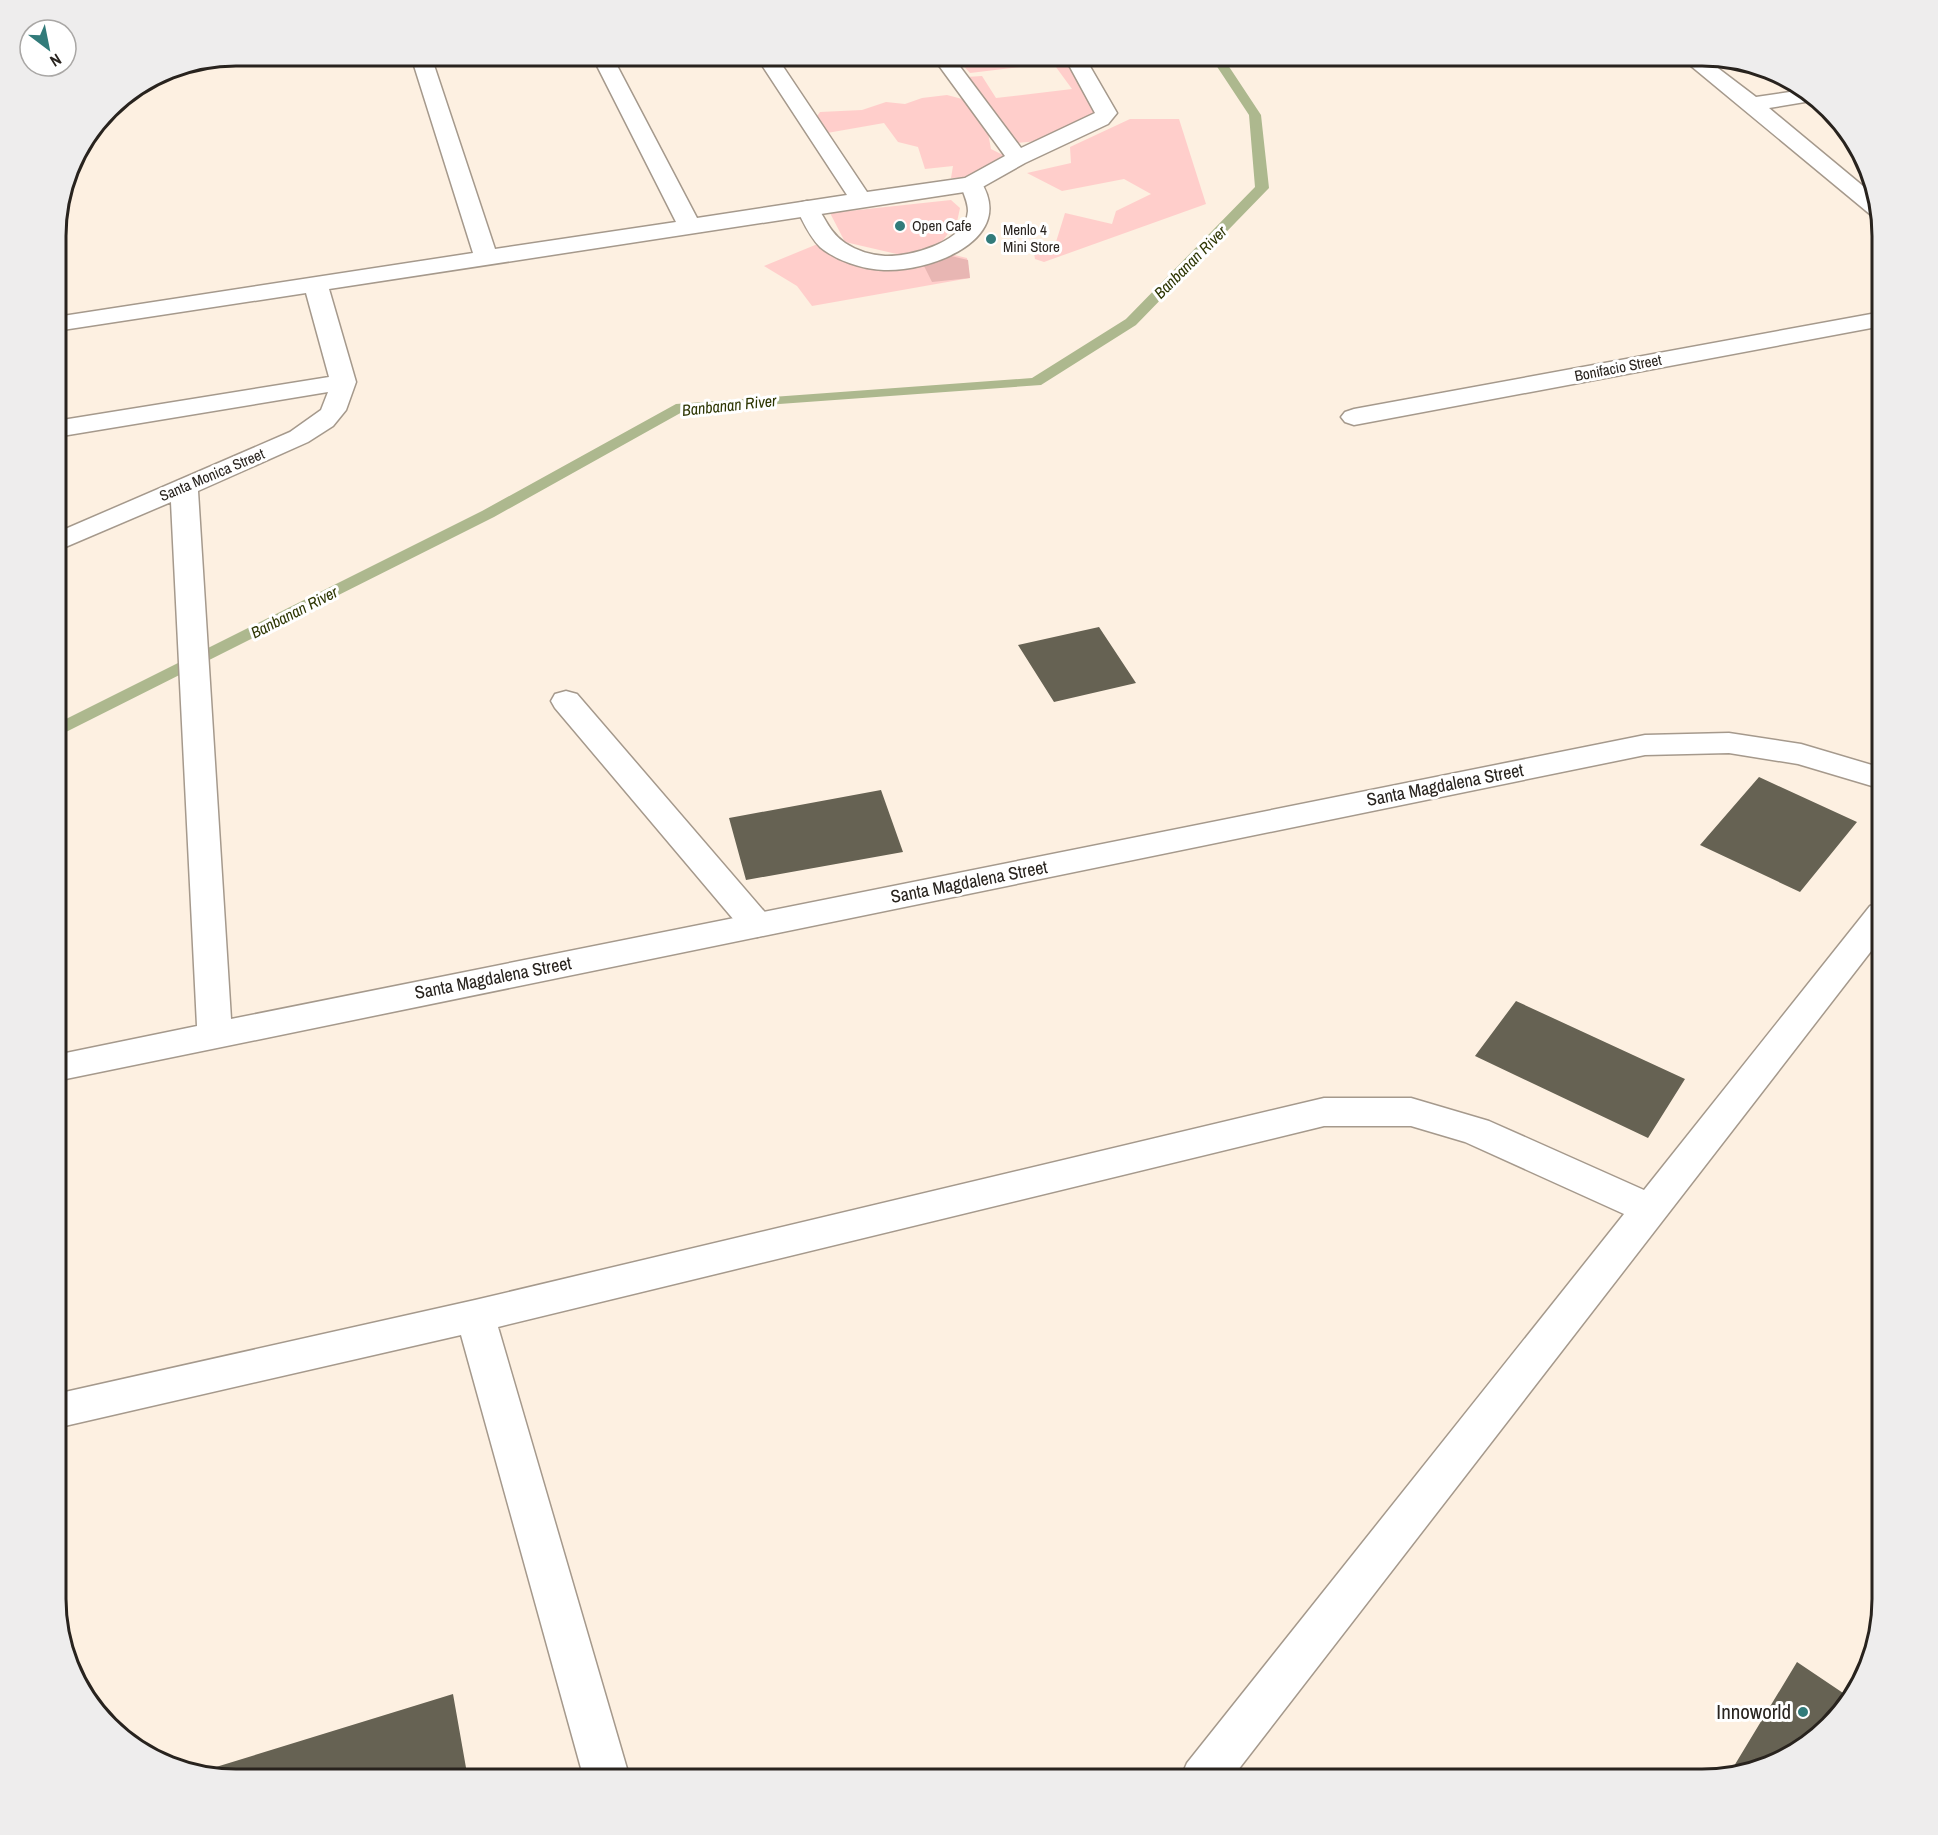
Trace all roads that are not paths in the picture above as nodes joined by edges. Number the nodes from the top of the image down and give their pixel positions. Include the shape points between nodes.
1 (424, 66) edge
2 (607, 66) edge
3 (773, 66) edge
4 (949, 66) edge
5 (1080, 66) edge
6 (1702, 66) edge
7 (1799, 97) edge
8 (1752, 104) junction
9 (1017, 158) junction
10 (971, 184) junction
11 (861, 200) junction
12 (1868, 201) edge
13 (807, 208) junction
14 (690, 227) junction
15 (486, 258) junction
16 (316, 286) junction
17 (1872, 321) edge
18 (66, 323) edge
19 (343, 382) junction
20 (1354, 417) dead end
21 (66, 427) edge
22 (184, 487) junction
23 (66, 538) edge
24 (566, 700) dead end
25 (1872, 776) edge
26 (757, 925) junction
27 (1872, 927) edge
28 (215, 1034) junction
29 (66, 1066) edge
30 (1649, 1209) junction
31 (475, 1316) junction
32 (66, 1409) edge
33 (604, 1769) edge
34 (1211, 1769) edge

1 - 15 street
2 - 14 street
3 - 11 street
4 - 9 street
5 - 9 street via 1106,112 1101,120
6 - 8 street
7 - 8 street
8 - 12 street
9 - 10 street
10 - 11 street
10 - 13 street via 979,212 972,228 952,246 920,261 885,263 849,255 827,241
11 - 13 street
13 - 14 street
14 - 15 street
15 - 16 street
16 - 18 street
16 - 19 street
17 - 20 street, Bonifacio Street
19 - 21 street
19 - 22 street, Santa Monica Street via 337,408 323,423
22 - 23 street, Santa Monica Street
22 - 28 street
24 - 26 street
25 - 26 street, Santa Magdalena Street via 1801,754 1729,743 1645,745
26 - 28 street, Santa Magdalena Street
27 - 30 street
28 - 29 street, Santa Magdalena Street
30 - 31 street via 1476,1131 1411,1112 1324,1112
30 - 34 street
31 - 32 street
31 - 33 street

